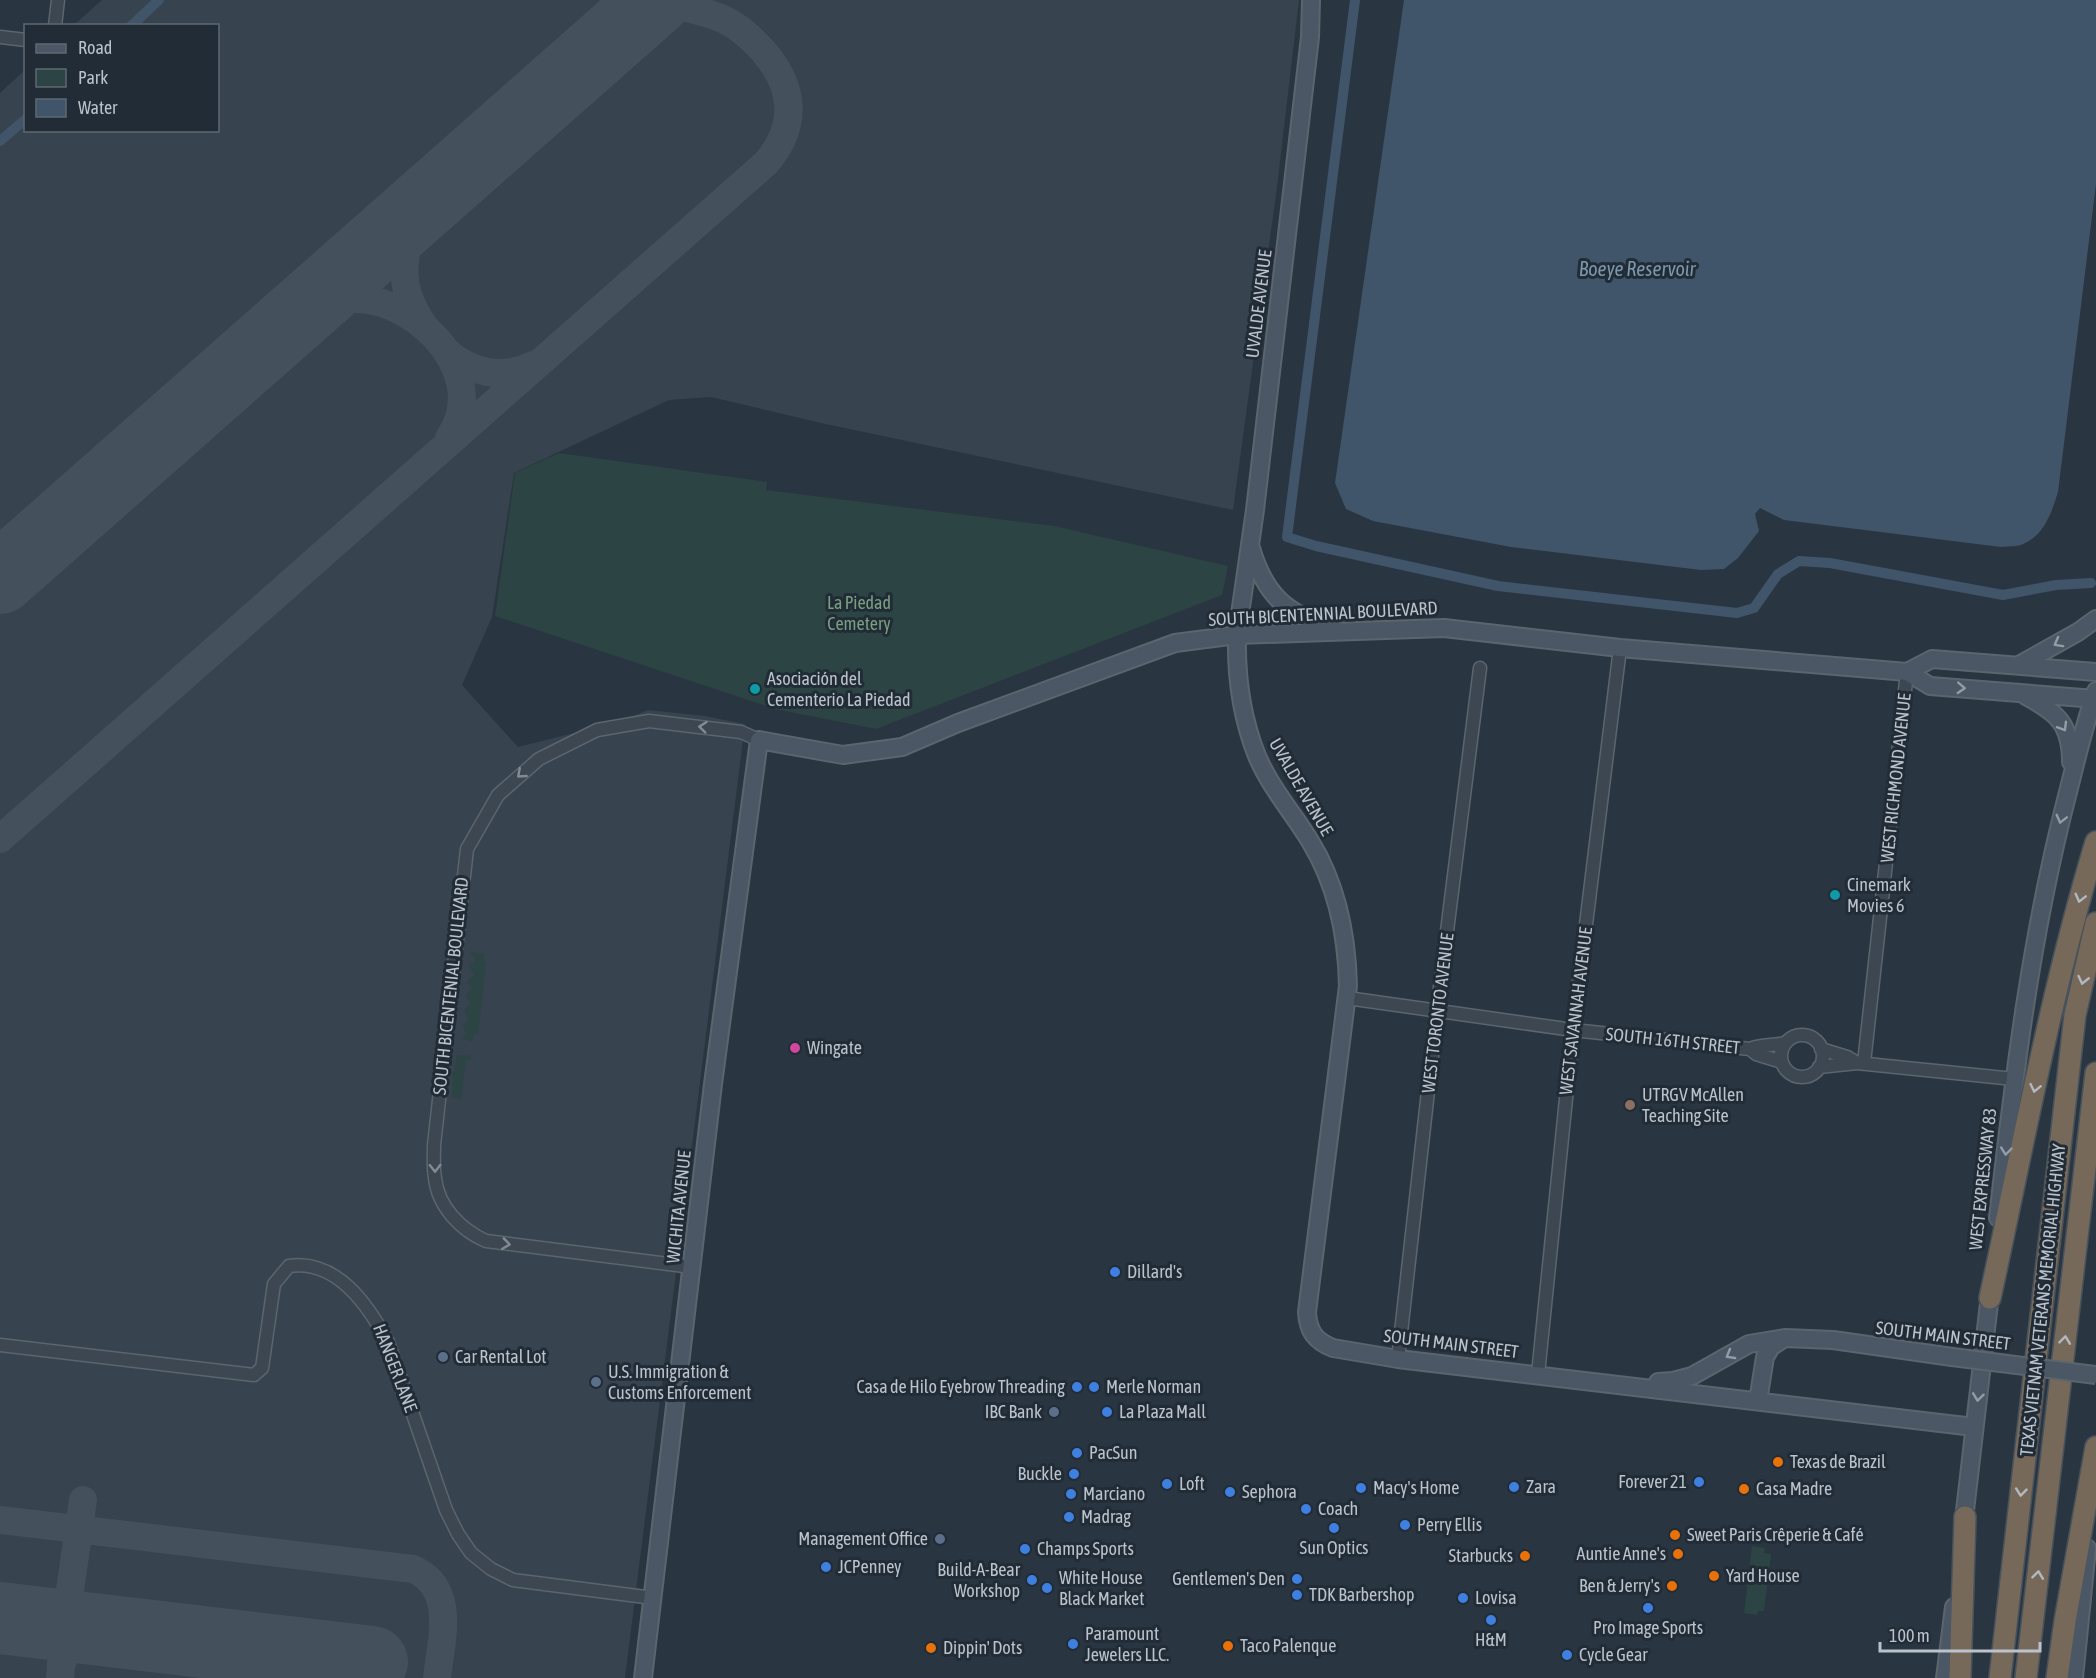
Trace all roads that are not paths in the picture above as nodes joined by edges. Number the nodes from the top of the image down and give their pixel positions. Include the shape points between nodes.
1 (58, 0) edge
2 (1311, 0) edge
3 (55, 24) edge
4 (0, 37) edge
5 (24, 40) edge
6 (1250, 544) junction
7 (2096, 619) edge
8 (1342, 631) junction
9 (1237, 635) junction
10 (1620, 648) junction
11 (2019, 665) junction
12 (1480, 668) dead end
13 (1907, 672) junction
14 (2096, 672) edge
15 (2018, 692) junction
16 (2095, 696) edge
17 (2096, 733) edge
18 (759, 740) junction
19 (2075, 763) junction
20 (2070, 785) junction
21 (2096, 842) edge
22 (2096, 923) edge
23 (1347, 998) junction
24 (1437, 1011) junction
25 (1574, 1030) junction
26 (1785, 1043) junction
27 (1821, 1048) junction
28 (1749, 1049) junction
29 (1782, 1062) junction
30 (1860, 1063) junction
31 (1820, 1067) junction
32 (2096, 1074) edge
33 (2014, 1080) junction
34 (692, 1267) junction
35 (1990, 1298) junction
36 (1315, 1338) joint
37 (1785, 1338) junction
38 (0, 1345) edge
39 (1398, 1359) junction
40 (1538, 1374) junction
41 (2096, 1375) edge
42 (1621, 1384) junction
43 (1758, 1401) junction
44 (1974, 1427) junction
45 (2096, 1447) edge
46 (2096, 1452) edge
47 (1965, 1517) junction
48 (653, 1598) junction
49 (643, 1678) edge
50 (1945, 1678) edge
51 (1960, 1678) edge
52 (2000, 1678) edge
53 (2026, 1678) edge
54 (2057, 1678) edge
55 (2074, 1678) edge

1 - 3 street
2 - 6 main road, UVALDE AVENUE via 1310,37
4 - 5 street
6 - 8 main road via 1257,568 1287,609
6 - 9 main road, UVALDE AVENUE
7 -> 11 main road
8 - 9 main road, SOUTH BICENTENNIAL BOULEVARD
8 - 10 main road, SOUTH BICENTENNIAL BOULEVARD via 1444,628
9 - 18 main road, SOUTH BICENTENNIAL BOULEVARD via 1175,643 902,747 843,755
9 - 23 main road, UVALDE AVENUE via 1240,698 1258,758 1310,840 1339,909 1348,960
10 - 13 main road, SOUTH BICENTENNIAL BOULEVARD
10 - 25 street, WEST SAVANNAH AVENUE
11 - 13 main road via 1932,659
11 - 14 main road
12 - 24 street, WEST TORONTO AVENUE
13 -> 15 main road, SOUTH BICENTENNIAL BOULEVARD via 1930,686
13 - 30 street, WEST RICHMOND AVENUE
15 - 16 main road, SOUTH BICENTENNIAL BOULEVARD
15 -> 20 main road via 2064,724 2071,748
16 - 19 main road, WEST EXPRESSWAY 83
17 - 19 main road
18 - 34 main road, WICHITA AVENUE
18 -> 34 street, SOUTH BICENTENIAL BOULEVARD via 741,732 649,721 597,730 539,759 498,795 467,849 434,1145 437,1189 447,1210 462,1227 486,1241
19 - 20 main road, WEST EXPRESSWAY 83
20 -> 33 main road, WEST EXPRESSWAY 83 via 2038,922
21 -> 35 highway via 2043,1052
22 -> 52 highway, TEXAS VIETNAM VETERANS MEMORIAL HIGHWAY via 2075,1015
23 - 24 street, SOUTH 16TH STREET
23 - 36 main road, UVALDE AVENUE via 1307,1312 1309,1329
24 - 25 street, SOUTH 16TH STREET
24 - 39 street, WEST TORONTO AVENUE
25 - 28 street, SOUTH 16TH STREET
25 - 40 street, WEST SAVANNAH AVENUE
26 - 27 street via 1805,1035
26 - 28 street
26 - 29 street
27 - 30 street
27 - 31 street
28 - 29 street
29 - 31 street via 1786,1071 1798,1077 1812,1075
30 - 31 street
30 - 33 street
53 -> 32 highway, TEXAS VIETNAM VETERANS MEMORIAL HIGHWAY
33 -> 35 main road, WEST EXPRESSWAY 83
34 - 48 main road, WICHITA AVENUE
35 -> 44 main road, WEST EXPRESSWAY 83
36 - 39 main road, SOUTH MAIN STREET via 1333,1348
37 - 41 main road, SOUTH MAIN STREET, bridge
37 -> 42 main road, SOUTH MAIN STREET via 1749,1344 1692,1376
37 - 43 main road via 1771,1347 1765,1358
38 - 48 street, HANGER LANE via 254,1375 262,1368 274,1284 289,1266 316,1266 354,1292 374,1316 388,1342 446,1510 471,1553 513,1580
39 - 40 main road, SOUTH MAIN STREET
40 - 42 main road, SOUTH MAIN STREET
42 - 43 main road, SOUTH MAIN STREET
43 - 44 main road, SOUTH MAIN STREET
44 - 47 main road, WEST EXPRESSWAY 83
45 - 54 highway
46 - 55 main road
47 - 50 main road, WEST EXPRESSWAY 83
47 - 51 highway
48 - 49 main road, WICHITA AVENUE

